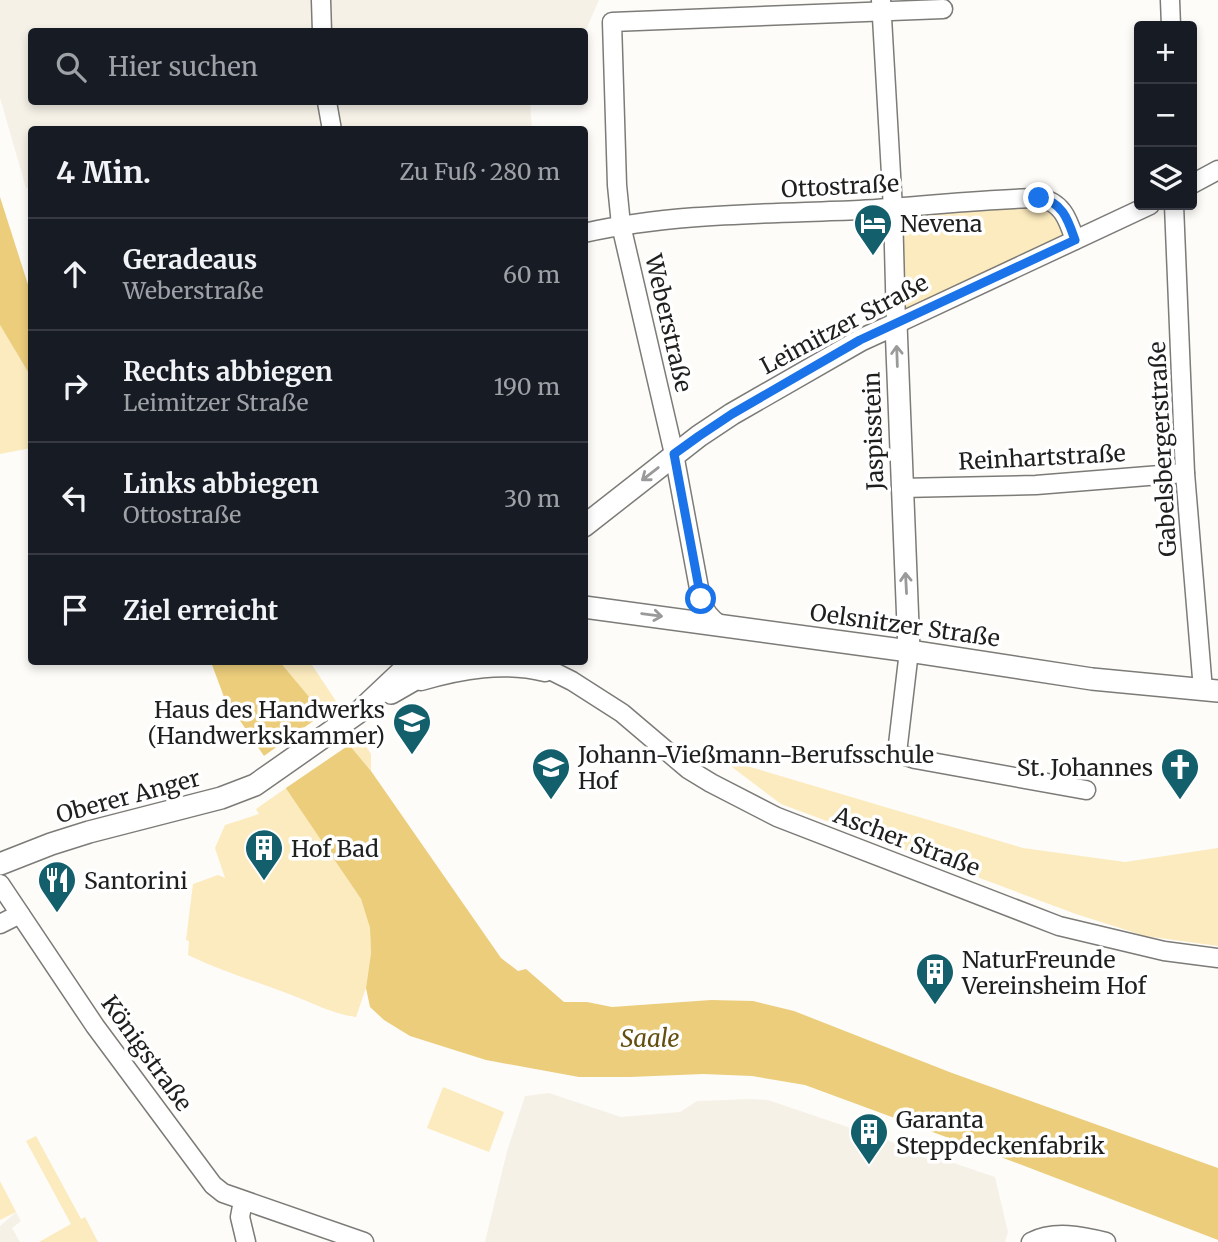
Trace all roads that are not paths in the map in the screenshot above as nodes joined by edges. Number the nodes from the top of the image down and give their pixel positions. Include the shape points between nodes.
1 (321, 0) edge
2 (1170, 0) edge
3 (881, 6) edge
4 (943, 9) dead end
5 (1171, 21) edge
6 (322, 28) edge
7 (328, 105) edge
8 (331, 126) edge
9 (1218, 170) edge
10 (1197, 181) edge
11 (893, 209) junction
12 (1139, 210) edge
13 (1174, 210) edge
14 (621, 225) junction
15 (588, 232) edge
16 (1075, 240) junction
17 (895, 324) junction
18 (674, 454) junction
19 (1185, 473) junction
20 (901, 488) junction
21 (588, 523) edge
22 (588, 608) edge
23 (720, 625) junction
24 (909, 651) junction
25 (408, 665) edge
26 (440, 665) edge
27 (540, 665) edge
28 (572, 681) junction
29 (400, 688) junction
30 (1211, 691) edge
31 (352, 717) junction
32 (1086, 790) dead end
33 (0, 864) edge
34 (0, 884) edge
35 (20, 914) junction
36 (0, 924) edge
37 (1218, 958) edge
38 (243, 1201) junction
39 (246, 1242) edge
40 (364, 1242) edge
41 (1031, 1242) edge
42 (1107, 1242) edge

1 - 6 street
2 - 5 street
3 - 4 street
3 - 11 street, Jaspisstein
3 - 14 street, Weberstraße via 612,22
7 - 8 street
9 - 10 street
11 - 14 street, Ottostraße
11 - 16 street, Ottostraße via 1039,198 1059,206
11 - 17 street, Jaspisstein
12 - 16 street, Leimitzer Straße
13 - 19 street, Gabelsbergerstraße
14 - 15 street, Ottostraße
14 - 18 street, Weberstraße
16 - 17 street, Leimitzer Straße
17 - 18 main road, Leimitzer Straße via 732,414
20 -> 17 main road, Jaspisstein
18 -> 21 main road, Leimitzer Straße
18 - 23 street, Weberstraße via 704,611
19 - 20 street, Reinhartstraße via 1036,485
19 - 30 street, Gabelsbergerstraße
24 -> 20 main road, Jaspisstein
22 -> 23 main road, Oelsnitzer Straße
23 - 24 main road, Oelsnitzer Straße
24 - 30 main road, Oelsnitzer Straße via 1093,679
24 - 32 street via 897,753
25 - 31 main road
26 - 29 main road
27 - 28 street, Ascher Straße
28 - 29 street, Ascher Straße via 534,669 499,667 460,671
28 - 37 street, Ascher Straße via 622,713 688,769 777,817 1059,926 1164,951
29 - 31 main road
31 - 33 main road, Oberer Anger via 255,785 89,832
34 - 35 street, Königstraße
35 - 36 street
35 - 38 street, Königstraße via 213,1185
38 - 39 street via 240,1217
38 - 40 street, Königstraße
41 - 42 street via 1060,1235

